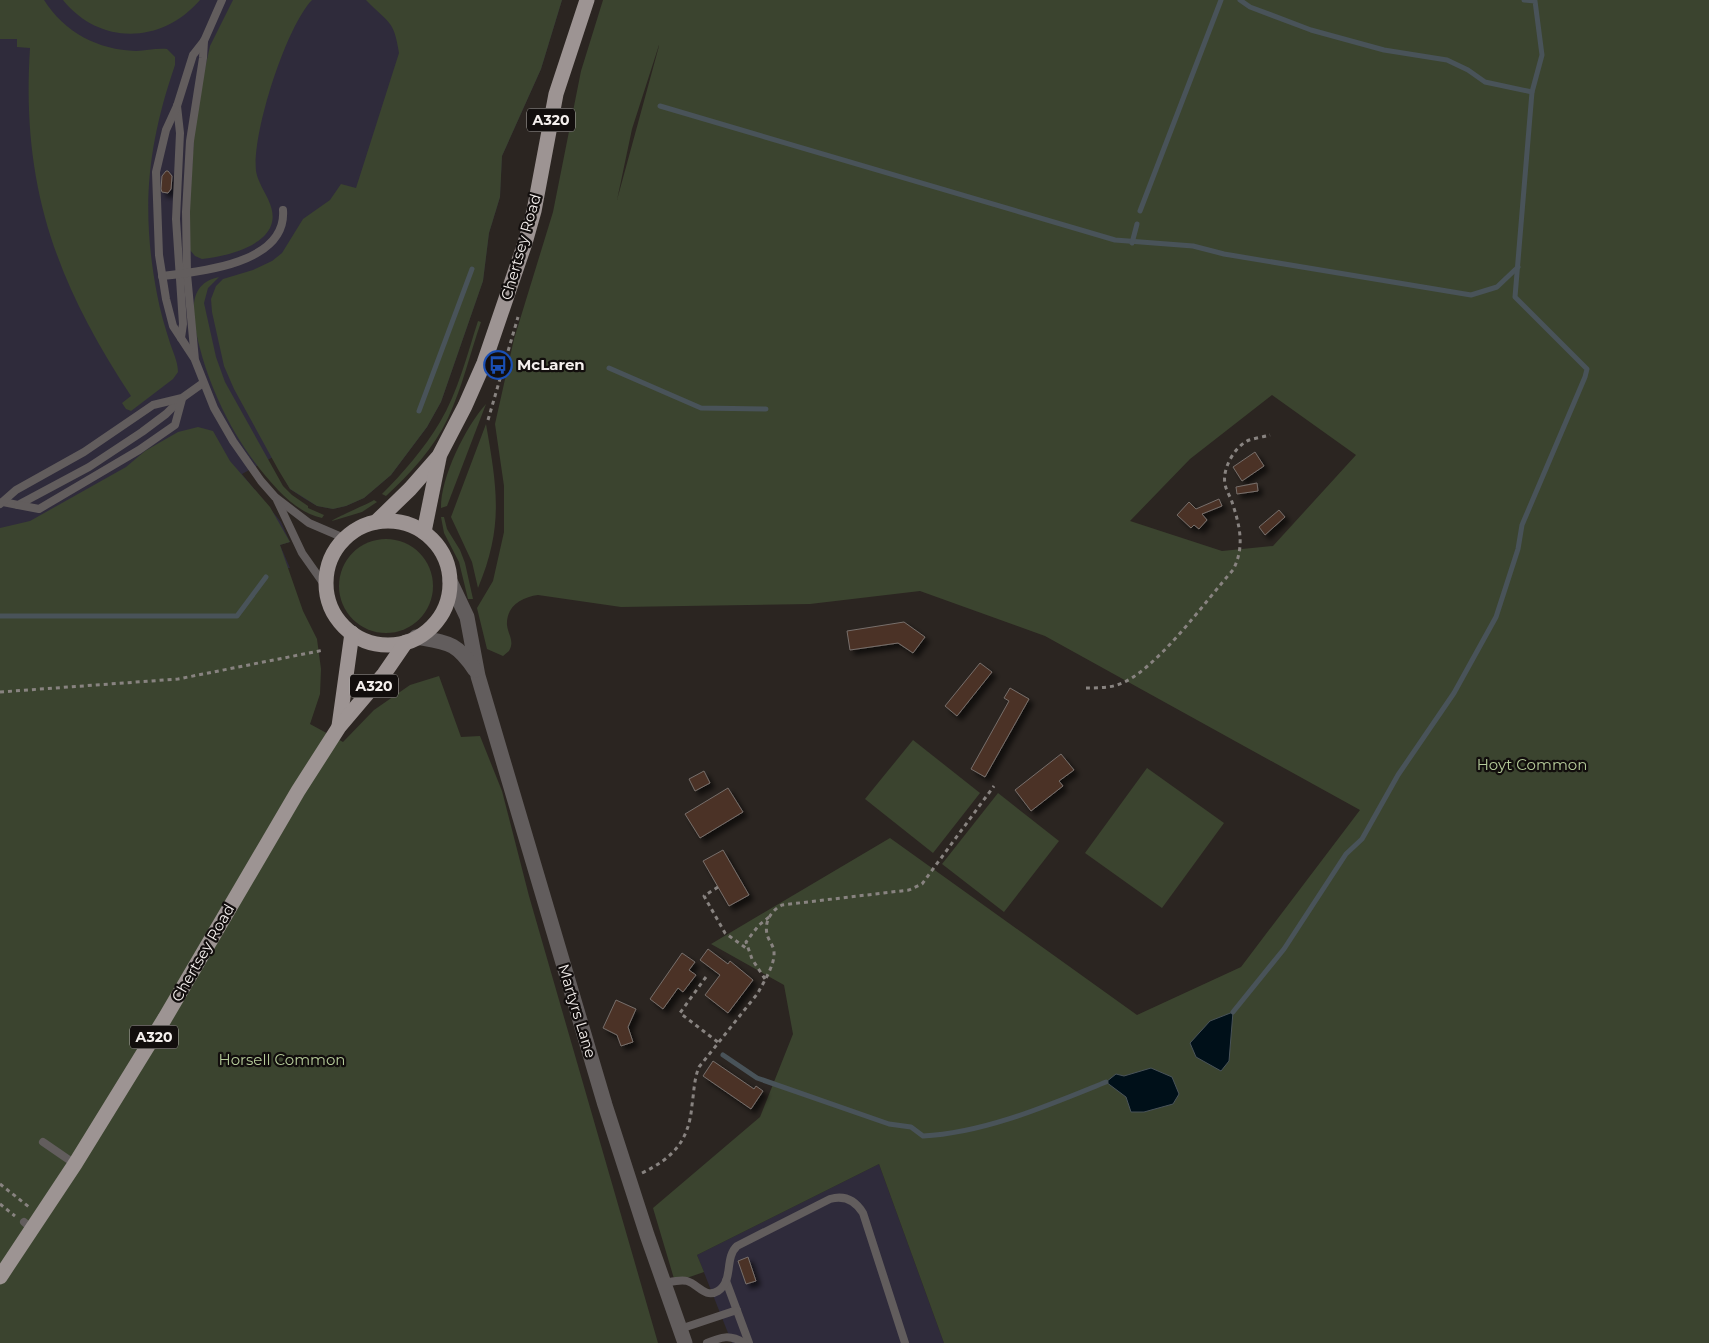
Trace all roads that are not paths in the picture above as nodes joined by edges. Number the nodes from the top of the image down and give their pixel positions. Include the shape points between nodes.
1 (222, 0) edge
2 (587, 0) edge
3 (204, 41) junction
4 (177, 106) junction
5 (284, 210) dead end
6 (178, 274) junction
7 (187, 274) junction
8 (162, 276) junction
9 (181, 338) junction
10 (195, 360) junction
11 (203, 383) junction
12 (182, 398) junction
13 (439, 456) junction
14 (38, 478) junction
15 (46, 491) junction
16 (275, 497) junction
17 (2, 503) edge
18 (18, 505) junction
19 (376, 522) junction
20 (424, 532) junction
21 (344, 538) junction
22 (450, 582) junction
23 (326, 587) junction
24 (352, 633) junction
25 (411, 640) junction
26 (478, 676) junction
27 (339, 727) junction
28 (43, 1142) dead end
29 (75, 1164) junction
30 (0, 1277) edge
31 (726, 1281) junction
32 (664, 1283) junction
33 (737, 1310) junction
34 (683, 1336) edge
35 (707, 1343) edge
36 (744, 1343) edge
37 (749, 1343) edge
38 (905, 1343) edge

1 - 3 lane
2 - 13 main road, Chertsey Road / A320 via 556,94 525,243 484,363
3 - 4 lane via 193,55
3 - 7 lane via 190,141
4 - 6 lane via 180,133 176,219
4 - 8 lane via 166,130 156,172
5 - 7 lane via 278,236 262,251
6 - 7 lane
6 - 8 lane
6 - 9 lane via 183,324
7 - 10 lane
8 - 9 lane via 173,326
9 - 10 lane
10 - 11 lane
11 - 12 lane
11 - 16 lane via 233,441
12 - 14 lane via 153,405 84,452
12 - 15 lane via 142,432
12 - 18 lane via 175,425 139,450 39,509
13 - 19 main road, Chertsey Road / A320
13 - 20 main road, Chertsey Road
14 - 15 lane
14 - 17 lane via 16,490
15 - 18 lane
16 - 21 lane via 309,523
16 - 23 lane via 302,553
17 - 18 lane
19 - 20 main road via 404,522
19 - 21 main road via 362,526
20 - 22 main road via 437,544 447,562
21 - 23 main road via 332,556
22 - 25 main road via 448,601 438,619
22 - 26 street, Martyrs Lane via 467,617
23 - 24 main road via 337,618
24 - 25 main road via 372,642 394,644
24 - 27 main road, Chertsey Road / A320
25 - 26 street, Martyrs Lane via 451,644 458,648
25 - 27 main road, Chertsey Road / A320
26 - 32 street, Martyrs Lane via 543,900
27 - 29 main road, Chertsey Road / A320 via 298,790 165,1018
28 - 29 lane
29 - 30 main road, Chertsey Road / A320 via 28,1225
31 - 32 lane via 715,1293 706,1293 686,1281
31 - 33 lane
31 - 38 lane via 730,1257 737,1246 830,1199 844,1198 856,1204 863,1213
32 - 34 street, Martyrs Lane
33 - 34 lane
33 - 37 lane
35 - 36 lane via 731,1336

